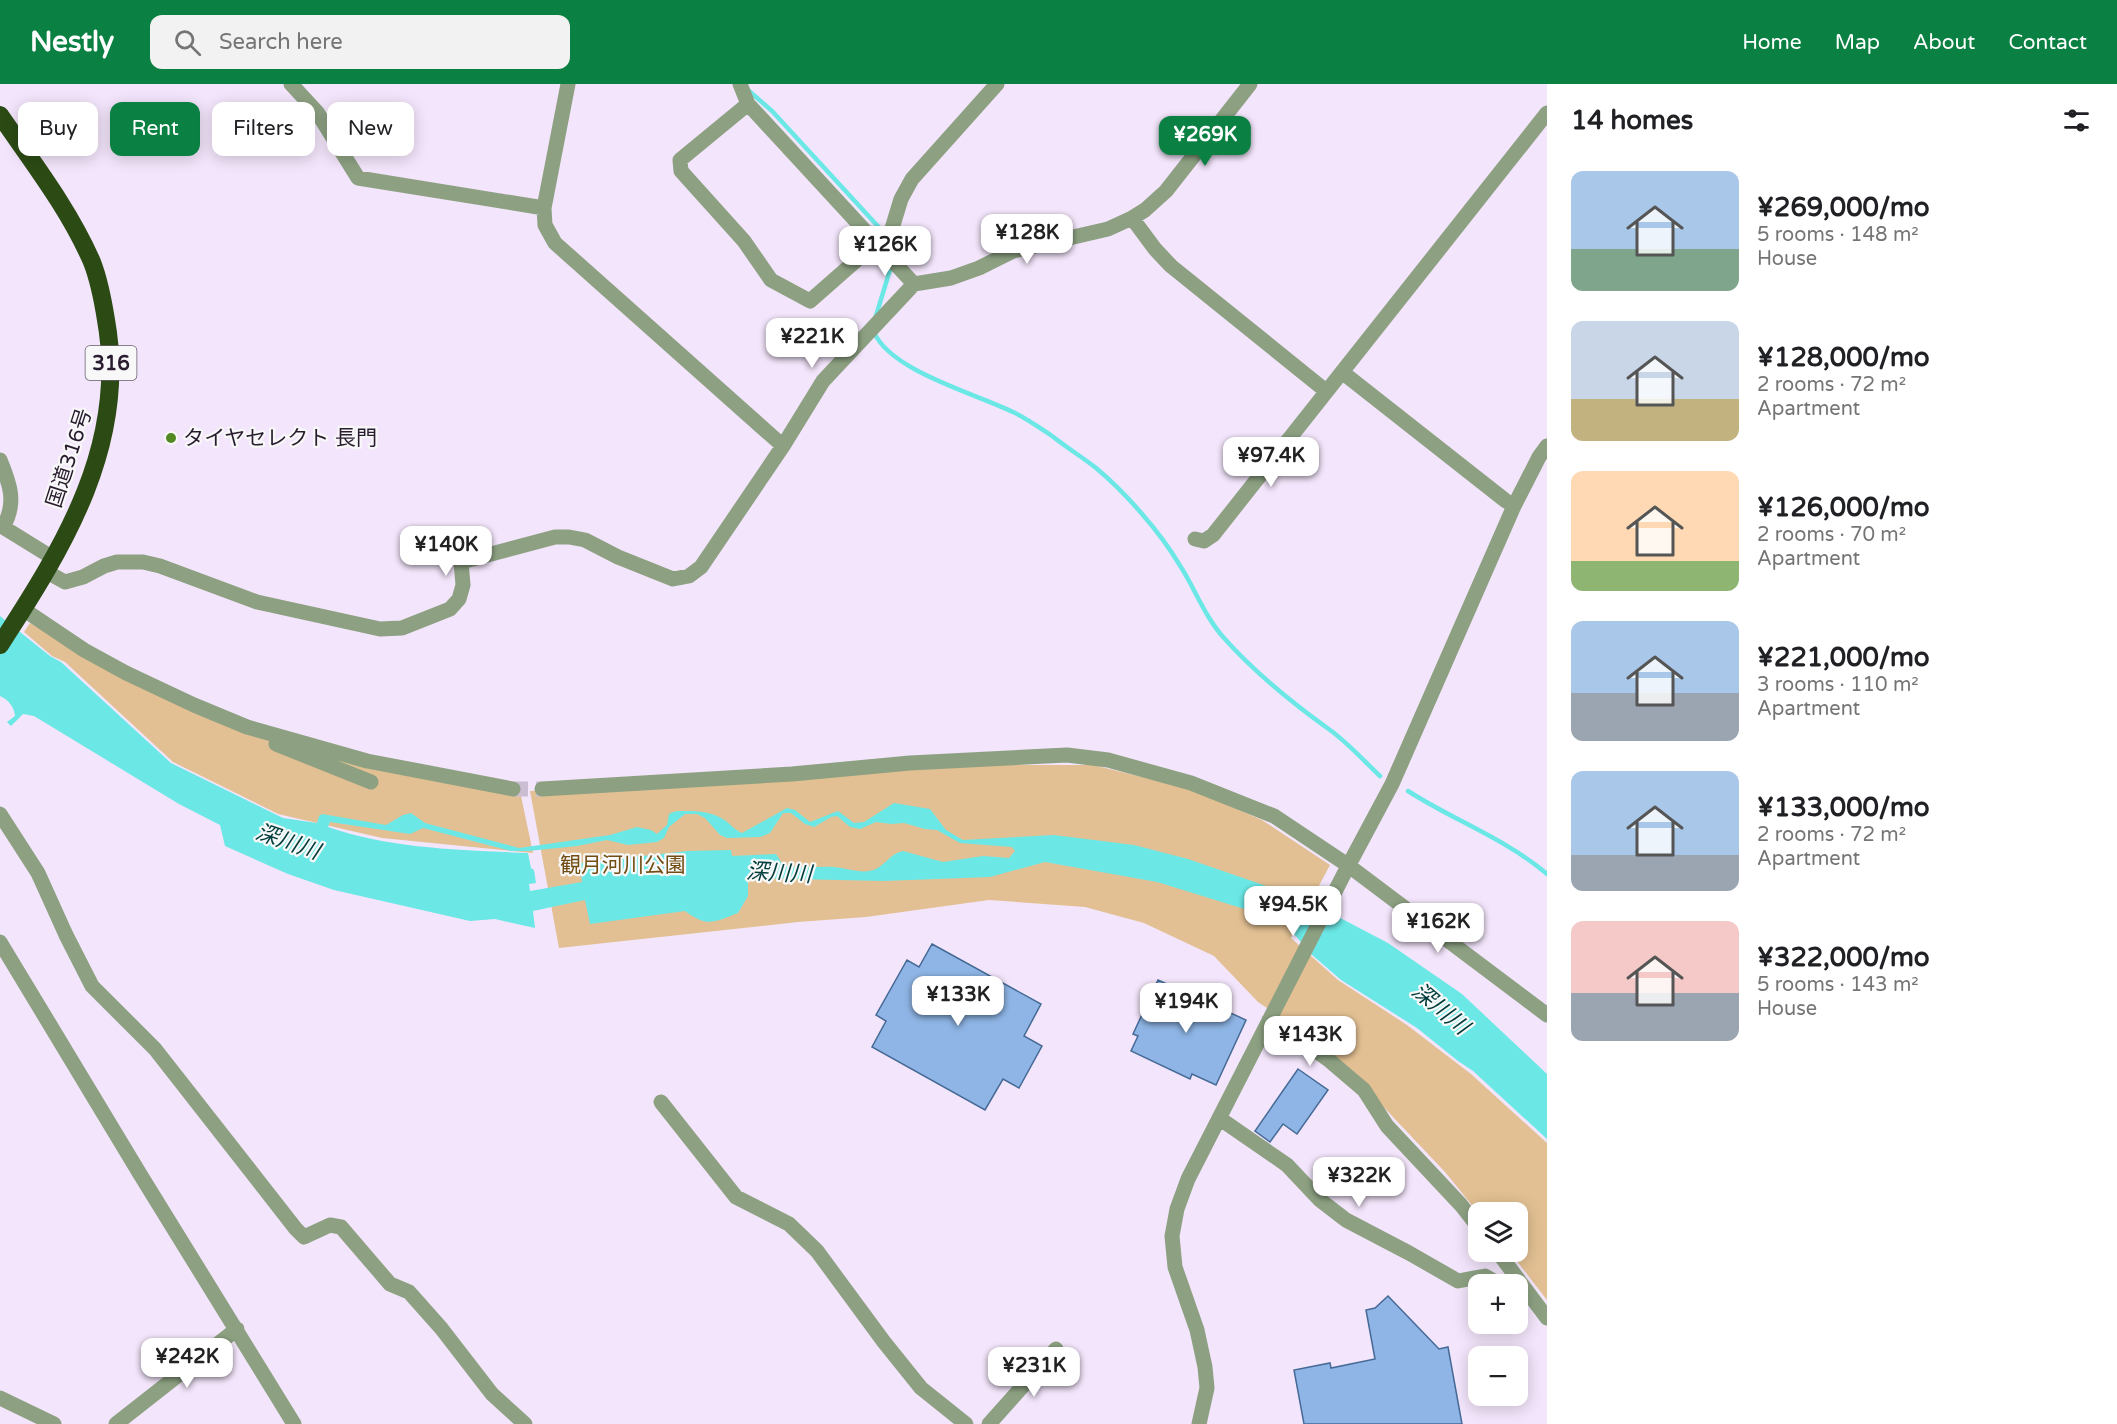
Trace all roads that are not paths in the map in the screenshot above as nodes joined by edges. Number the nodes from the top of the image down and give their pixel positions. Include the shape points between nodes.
1 (291, 84) edge
2 (568, 84) edge
3 (740, 84) edge
4 (997, 84) edge
5 (1250, 84) edge
6 (748, 104) junction
7 (1547, 113) edge
8 (0, 115) edge
9 (544, 208) junction
10 (1132, 218) junction
11 (879, 245) junction
12 (914, 284) junction
13 (1342, 372) junction
14 (1326, 391) junction
15 (783, 446) junction
16 (1544, 456) edge
17 (0, 460) edge
18 (1514, 506) junction
19 (2, 530) edge
20 (1195, 539) dead end
21 (49, 564) junction
22 (20, 614) junction
23 (0, 645) edge
24 (262, 731) junction
25 (371, 782) dead end
26 (513, 789) tunnel mouth
27 (542, 789) tunnel mouth
28 (0, 814) edge
29 (1347, 869) junction
30 (0, 942) edge
31 (1547, 1015) edge
32 (1270, 1018) junction
33 (661, 1102) dead end
34 (1219, 1118) junction
35 (1468, 1215) edge
36 (1505, 1262) edge
37 (1468, 1279) edge
38 (1528, 1305) edge
39 (1545, 1316) edge
40 (237, 1329) junction
41 (1056, 1349) dead end
42 (0, 1398) edge
43 (54, 1424) edge
44 (116, 1424) edge
45 (294, 1424) edge
46 (525, 1424) edge
47 (966, 1424) edge
48 (988, 1424) edge
49 (1199, 1424) edge

1 - 9 street via 317,112 358,178
2 - 9 street
3 - 6 street
4 - 11 street via 912,179 901,199 887,245
5 - 10 street via 1166,191
6 - 11 street
6 - 11 street via 680,160 681,171 744,241 771,280 810,301
7 - 13 street
8 - 21 highway, 国道316号 / 316 via 63,206 93,264 109,334 112,367 104,438 77,514
9 - 15 street via 545,225 555,243
10 - 12 street via 1108,229 1013,251 951,278
10 - 14 street via 1171,266
11 - 12 street
12 - 15 street via 823,381
13 - 14 street
13 - 18 street
14 - 20 street via 1213,536 1204,541
15 - 21 street via 701,567 689,576 673,579 585,540 555,537 461,562 463,585 459,599 450,609 402,628 380,629 257,602 143,562 117,562 64,582
16 - 18 street
17 - 19 street via 11,497 10,515
18 - 29 street via 1392,784
19 - 21 street
21 - 22 highway, 国道316号 / 316
22 - 23 highway, 国道316号 / 316
22 - 24 street via 126,673
24 - 25 street via 273,742
24 - 26 street via 367,760
27 - 29 street via 1067,755 1108,760 1191,783 1274,816
28 - 46 street via 38,873 92,986 155,1049 296,1229 304,1237 330,1225 341,1227 390,1284 410,1292 492,1394
29 - 31 street
29 - 32 street
30 - 40 street
32 - 34 street
32 - 35 street via 1364,1090 1387,1126
33 - 47 street via 736,1197 789,1224 817,1251 921,1388
34 - 37 street via 1287,1165 1320,1200 1346,1220 1458,1281
34 - 49 street via 1188,1179 1172,1236 1175,1268 1197,1330 1205,1367 1207,1388
36 - 39 street
38 - 39 street
40 - 44 street
40 - 45 street
41 - 48 street
42 - 43 street

